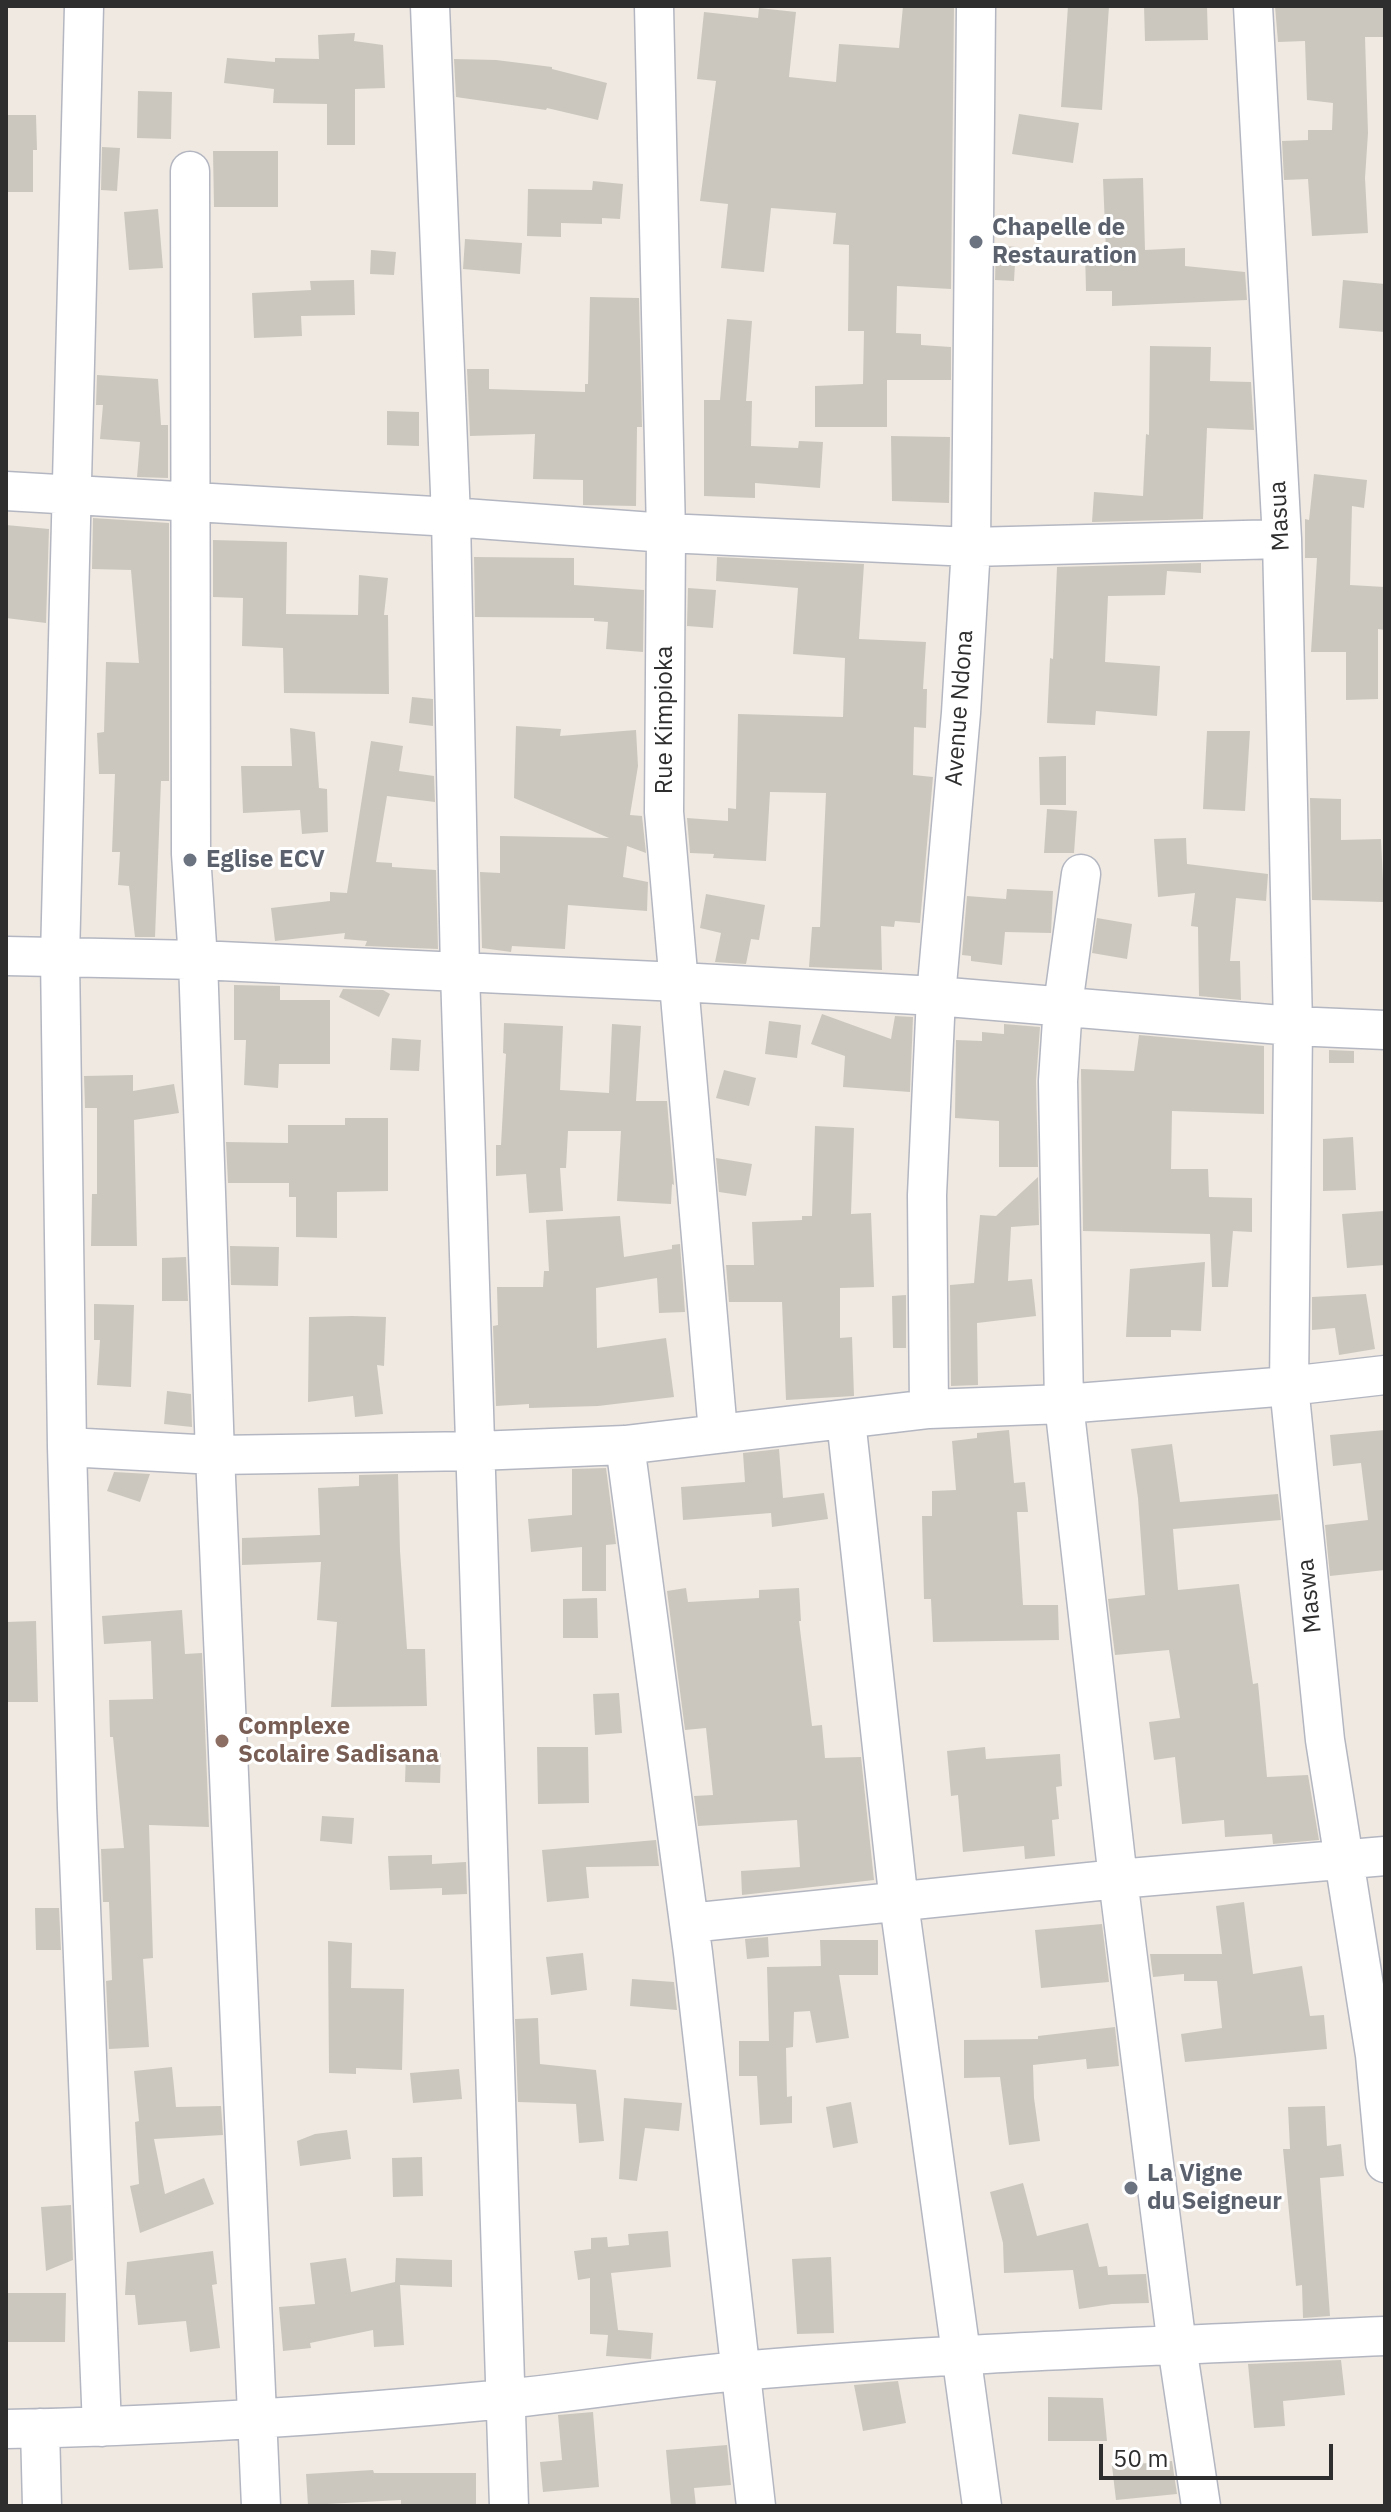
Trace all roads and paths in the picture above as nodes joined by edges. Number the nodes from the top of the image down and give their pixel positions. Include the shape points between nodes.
1 (84, 6) edge
2 (430, 6) edge
3 (654, 6) edge
4 (976, 6) edge
5 (1253, 6) edge
6 (190, 171) dead end
7 (6, 491) edge
8 (73, 493) junction
9 (191, 501) junction
10 (451, 517) junction
11 (666, 533) junction
12 (1282, 539) junction
13 (971, 547) junction
14 (1081, 874) dead end
15 (6, 956) edge
16 (60, 957) junction
17 (198, 960) junction
18 (460, 972) junction
19 (679, 982) junction
20 (936, 996) junction
21 (1063, 1005) junction
22 (1293, 1026) junction
23 (1385, 1030) edge
24 (1385, 1375) edge
25 (1289, 1386) junction
26 (1064, 1404) junction
27 (929, 1409) junction
28 (846, 1420) junction
29 (718, 1432) junction
30 (625, 1445) junction
31 (67, 1447) junction
32 (477, 1451) junction
33 (215, 1455) junction
34 (1385, 1856) edge
35 (1345, 1858) junction
36 (1118, 1879) junction
37 (899, 1903) junction
38 (689, 1923) junction
39 (1385, 2163) edge
40 (1385, 2336) edge
41 (1177, 2346) junction
42 (963, 2357) junction
43 (739, 2371) junction
44 (505, 2399) junction
45 (257, 2418) junction
46 (102, 2427) junction
47 (23, 2428) edge
48 (42, 2506) edge
49 (261, 2506) edge
50 (509, 2506) edge
51 (756, 2506) edge
52 (982, 2506) edge
53 (1201, 2506) edge

1 - 8 street
2 - 10 street
3 - 11 street, Rue Kimpioka
4 - 13 street, Avenue Ndona
5 - 12 street, Masua
6 - 9 street
7 - 8 street
8 - 9 street
8 - 16 street
9 - 10 street
9 - 17 street via 191,854
10 - 11 street
10 - 18 street
11 - 13 street
11 - 19 street, Rue Kimpioka via 664,812
12 - 13 street
12 - 22 street, Masua
13 - 20 street, Avenue Ndona
14 - 21 street
15 - 16 street
16 - 17 street
16 - 31 street
17 - 18 street
17 - 33 street
18 - 19 street
18 - 32 street
19 - 20 street
19 - 29 street, Rue Kimpioka
20 - 21 street
20 - 27 street, Avenue Ndona via 927,1195
21 - 22 street
21 - 26 street via 1058,1081
22 - 23 street
22 - 25 street, Maswa
24 - 25 street
25 - 26 street
25 - 35 street, Maswa via 1325,1740
26 - 27 street
26 - 36 street
27 - 28 street
28 - 29 street
28 - 37 street
29 - 30 street
30 - 32 street
30 - 38 street
31 - 33 street
31 - 46 street
32 - 33 street
32 - 44 street
33 - 45 street
34 - 35 street
35 - 36 street
35 - 39 street, Maswa via 1375,2055
36 - 37 street
36 - 41 street
37 - 38 street
37 - 42 street
38 - 43 street
40 - 41 street
41 - 42 street
41 - 53 street
42 - 43 street
42 - 52 street
43 - 44 street
43 - 51 street
44 - 45 street
44 - 50 street
45 - 46 street
45 - 49 street
46 - 47 street
47 - 48 street

